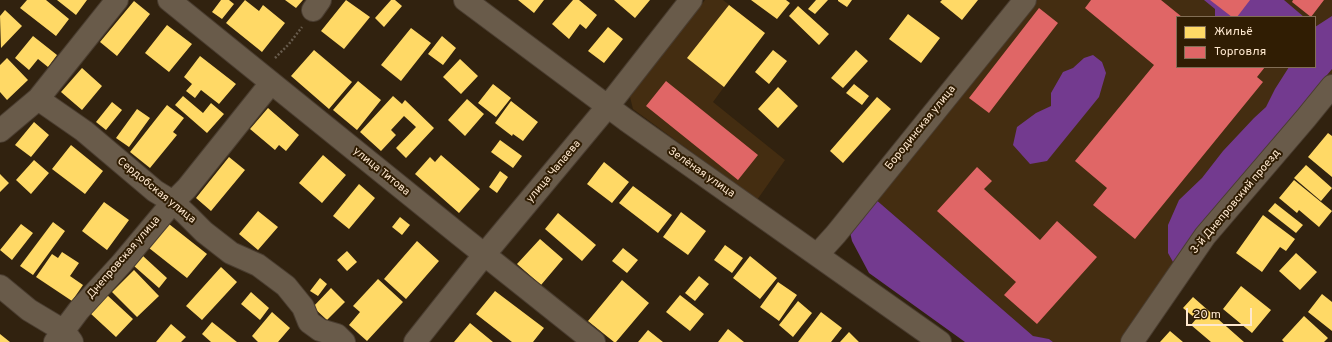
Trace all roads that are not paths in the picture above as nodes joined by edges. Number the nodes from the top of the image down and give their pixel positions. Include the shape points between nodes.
1 (117, 0) edge
2 (169, 0) edge
3 (465, 0) edge
4 (691, 0) edge
5 (1025, 0) edge
6 (264, 77) junction
7 (1332, 86) edge
8 (38, 99) junction
9 (608, 106) junction
10 (0, 131) edge
11 (173, 202) junction
12 (484, 255) junction
13 (817, 255) junction
14 (0, 286) edge
15 (64, 338) edge
16 (344, 342) edge
17 (415, 342) edge
18 (594, 342) edge
19 (940, 342) edge
20 (1132, 342) edge

1 - 8 street
2 - 6 street, улица Титова
3 - 9 street, Зелёная улица
4 - 9 street, улица Чапаева
5 - 13 street, Бородинская улица
6 - 11 street, Днепровская улица via 187,188
6 - 12 street, улица Титова
7 - 20 street, 3-й Днепровский проезд via 1205,236
8 - 10 street
8 - 11 street, Сердобская улица via 84,132 155,192
9 - 12 street, улица Чапаева
9 - 13 street, Зелёная улица
11 - 15 street, Днепровская улица via 79,310
11 - 16 street, Сердобская улица via 204,232 231,253 258,265 286,286 303,306 309,322 320,330 337,335
12 - 17 street, улица Чапаева
12 - 18 street, улица Титова
13 - 19 street, Зелёная улица
14 - 15 street

